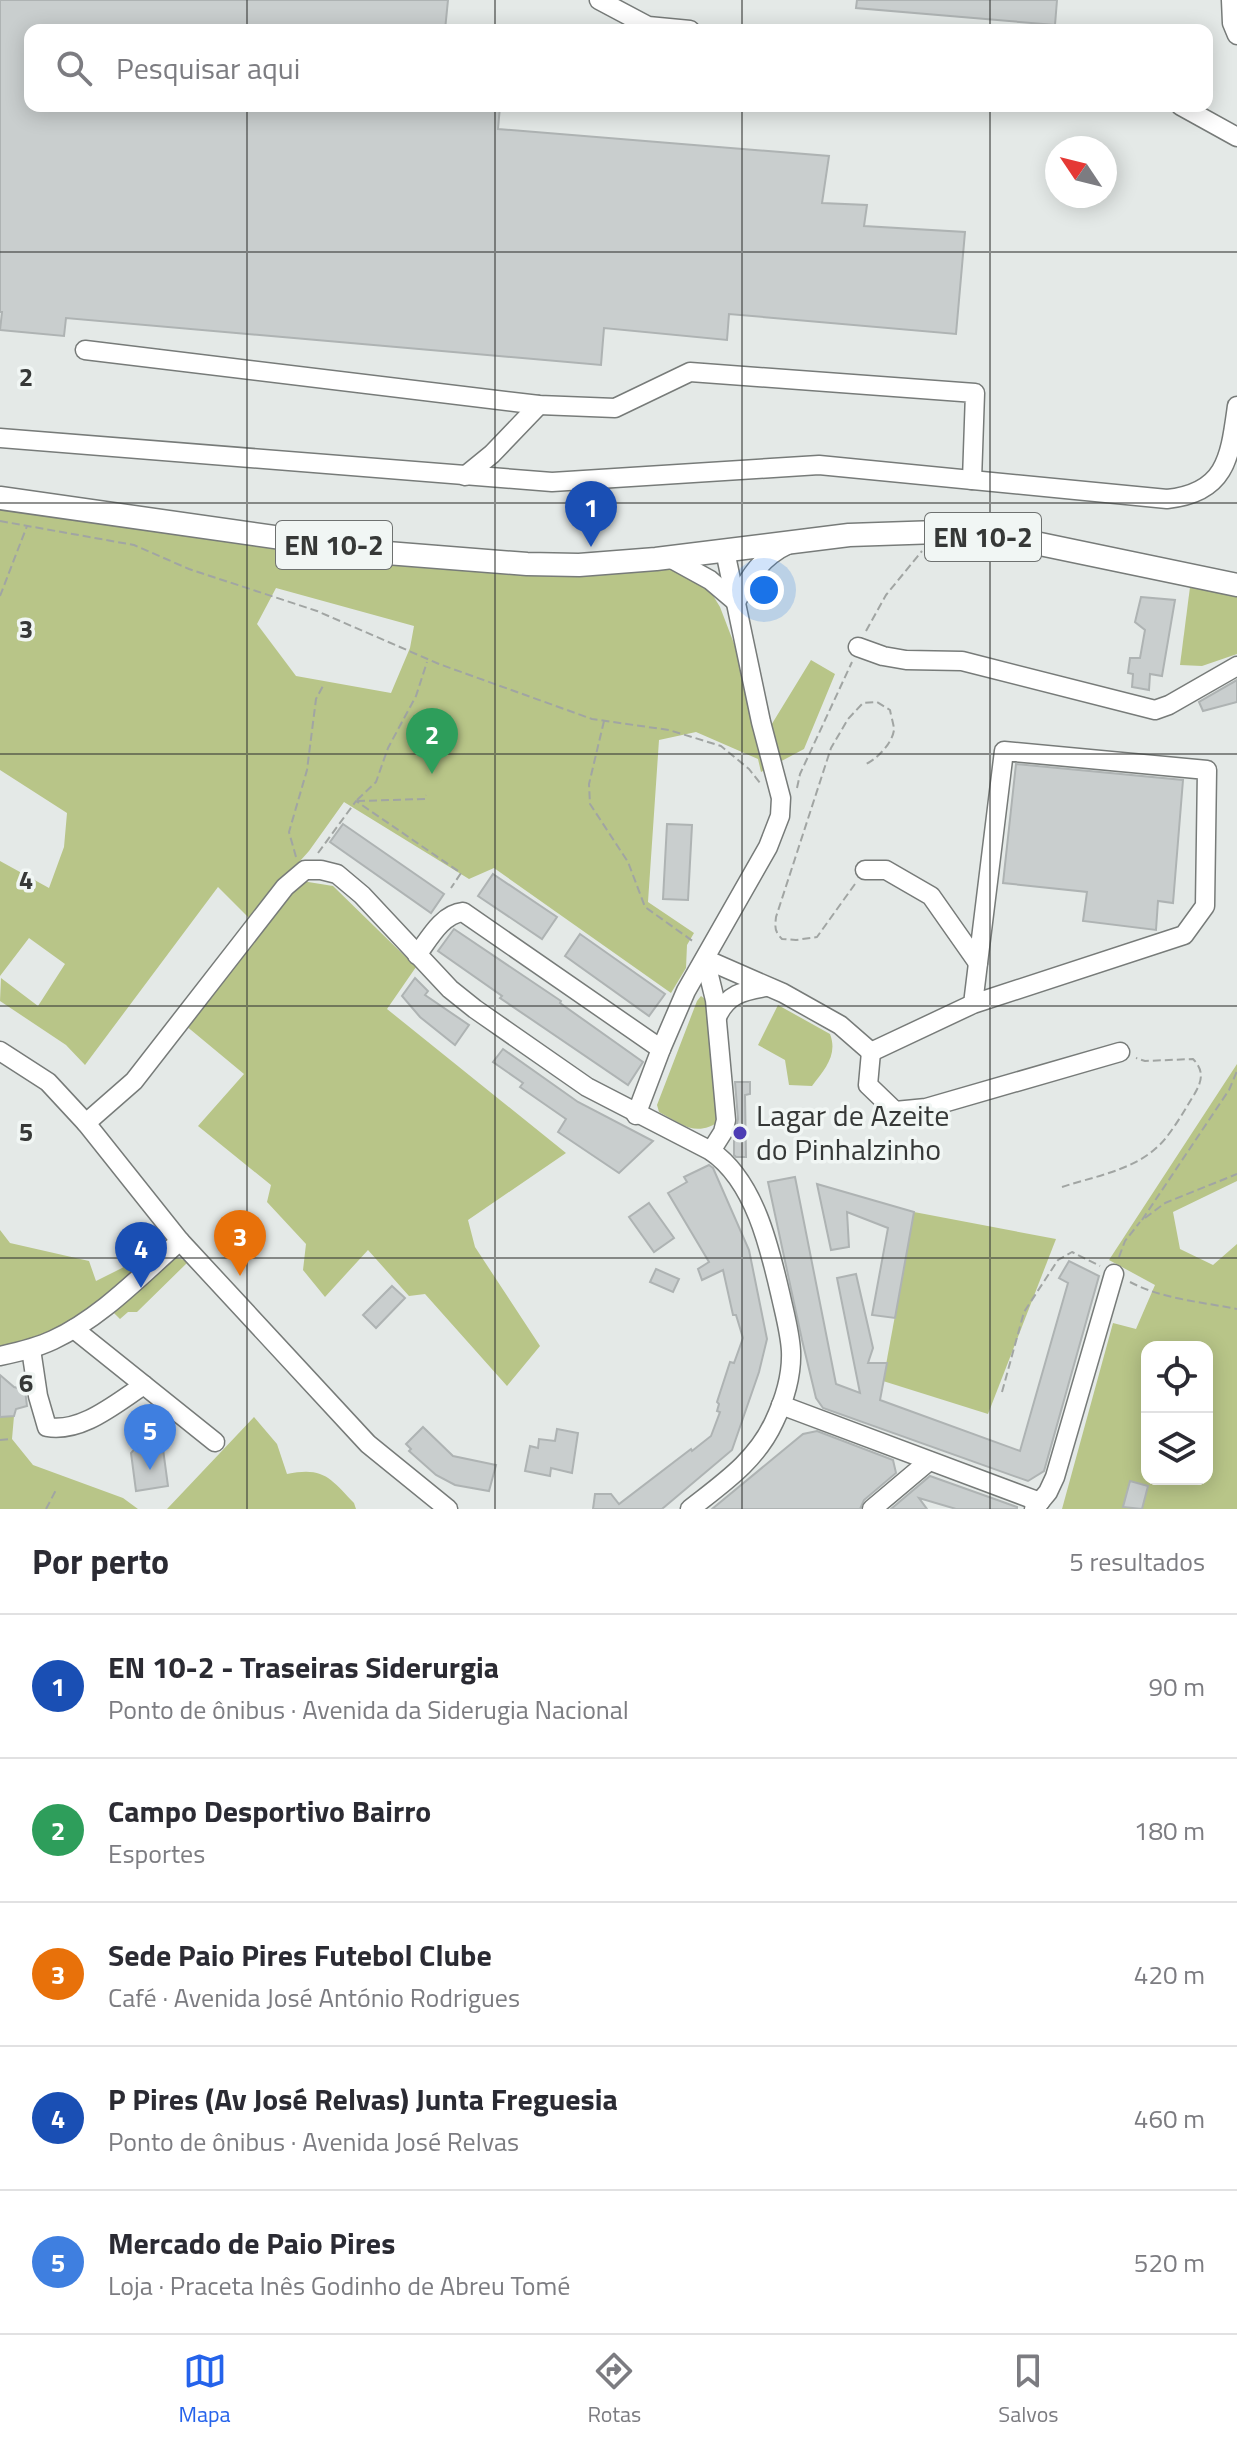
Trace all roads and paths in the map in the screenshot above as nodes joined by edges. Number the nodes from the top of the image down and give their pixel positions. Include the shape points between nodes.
1 (599, 0) edge
2 (1231, 0) edge
3 (644, 24) edge
4 (1237, 35) edge
5 (1192, 112) edge
6 (1237, 137) edge
7 (85, 350) dead end
8 (539, 405) junction
9 (1237, 406) edge
10 (0, 438) edge
11 (465, 476) junction
12 (972, 480) junction
13 (0, 498) edge
14 (0, 521) edge
15 (27, 526) junction
16 (938, 532) junction
17 (793, 542) junction
18 (725, 551) junction
19 (670, 558) junction
20 (1237, 585) edge
21 (0, 596) edge
22 (736, 602) junction
23 (858, 647) junction
24 (428, 660) junction
25 (1237, 666) edge
26 (324, 684) dead end
27 (604, 720) junction
28 (864, 765) dead end
29 (762, 786) dead end
30 (796, 793) dead end
31 (426, 795) dead end
32 (356, 801) junction
33 (302, 866) junction
34 (865, 870) joint
35 (451, 888) dead end
36 (417, 955) junction
37 (705, 959) junction
38 (978, 963) junction
39 (776, 990) junction
40 (686, 991) junction
41 (714, 993) junction
42 (973, 1004) junction
43 (717, 1017) junction
44 (661, 1049) junction
45 (0, 1051) edge
46 (871, 1052) junction
47 (1120, 1052) joint
48 (1237, 1071) edge
49 (636, 1115) junction
50 (86, 1123) junction
51 (711, 1151) junction
52 (1237, 1174) edge
53 (1062, 1187) dead end
54 (1142, 1220) junction
55 (180, 1241) junction
56 (1114, 1274) joint
57 (74, 1329) junction
58 (31, 1349) junction
59 (0, 1356) edge
60 (144, 1385) junction
61 (781, 1405) junction
62 (12, 1439) dead end
63 (0, 1440) edge
64 (215, 1442) dead end
65 (929, 1461) junction
66 (56, 1490) dead end
67 (1037, 1506) edge
68 (46, 1509) edge
69 (448, 1509) edge
70 (690, 1509) edge
71 (872, 1509) edge

1 - 3 street
2 - 4 street
5 - 6 street
7 - 8 street
8 - 11 street
8 - 12 street via 615,408 690,372 975,393
9 - 12 street via 1226,464 1202,490 1185,498
10 - 11 street
11 - 12 street via 552,482 819,465
13 - 19 main road, EN 10-2 via 476,561 579,565
14 - 15 path
15 - 21 path
15 - 24 path via 134,545 317,611
16 - 17 main road, EN 10-2
16 - 20 main road, EN 10-2 via 1040,544
16 - 23 path via 886,595
17 - 18 main road, EN 10-2
17 - 22 street via 753,570
18 - 19 main road, EN 10-2
18 - 22 street
19 - 22 street
22 - 37 street via 781,798 780,816
23 - 25 street via 906,660 962,661 1155,710
23 - 30 path
24 - 27 path
24 - 32 path via 376,782
26 - 33 path via 316,699 307,770 289,832
27 - 29 path via 669,730 721,746
27 - 37 path via 589,784 590,804 628,862 645,907 696,943
28 - 34 path via 885,748 894,730 890,710 877,702 863,703 831,748 776,917 776,933 782,939 817,937
31 - 32 path
32 - 33 path
32 - 35 path via 461,873
33 - 36 street via 337,874 351,884
33 - 50 street via 134,1081
34 - 38 street via 886,870 931,896
36 - 44 street via 446,918 463,912
36 - 49 street via 475,1009
37 - 39 street
37 - 40 street
37 - 41 street
38 - 42 street
38 - 42 street via 1004,751 1207,770 1205,906 1184,935
39 - 43 street via 740,992
39 - 46 street via 840,1025
40 - 41 street
40 - 44 street
41 - 43 street
42 - 46 street
43 - 51 street via 726,1120
44 - 49 street
45 - 50 street via 48,1082
46 - 47 street via 868,1085 895,1111 926,1108
47 - 53 path via 1145,1061 1193,1059 1202,1075 1197,1090 1156,1149 1127,1166
48 - 54 path
49 - 51 street
50 - 55 street
51 - 61 street via 741,1184 769,1245 791,1351
52 - 54 path via 1165,1203
54 - 56 path via 1125,1241
55 - 57 street
55 - 69 street via 368,1444
56 - 67 street via 1055,1477
57 - 58 street
57 - 60 street
58 - 59 street
58 - 60 street via 47,1427 58,1429 92,1418
60 - 64 street
61 - 65 street
61 - 70 street via 754,1455
62 - 63 path
65 - 67 street
65 - 71 street
66 - 68 path

